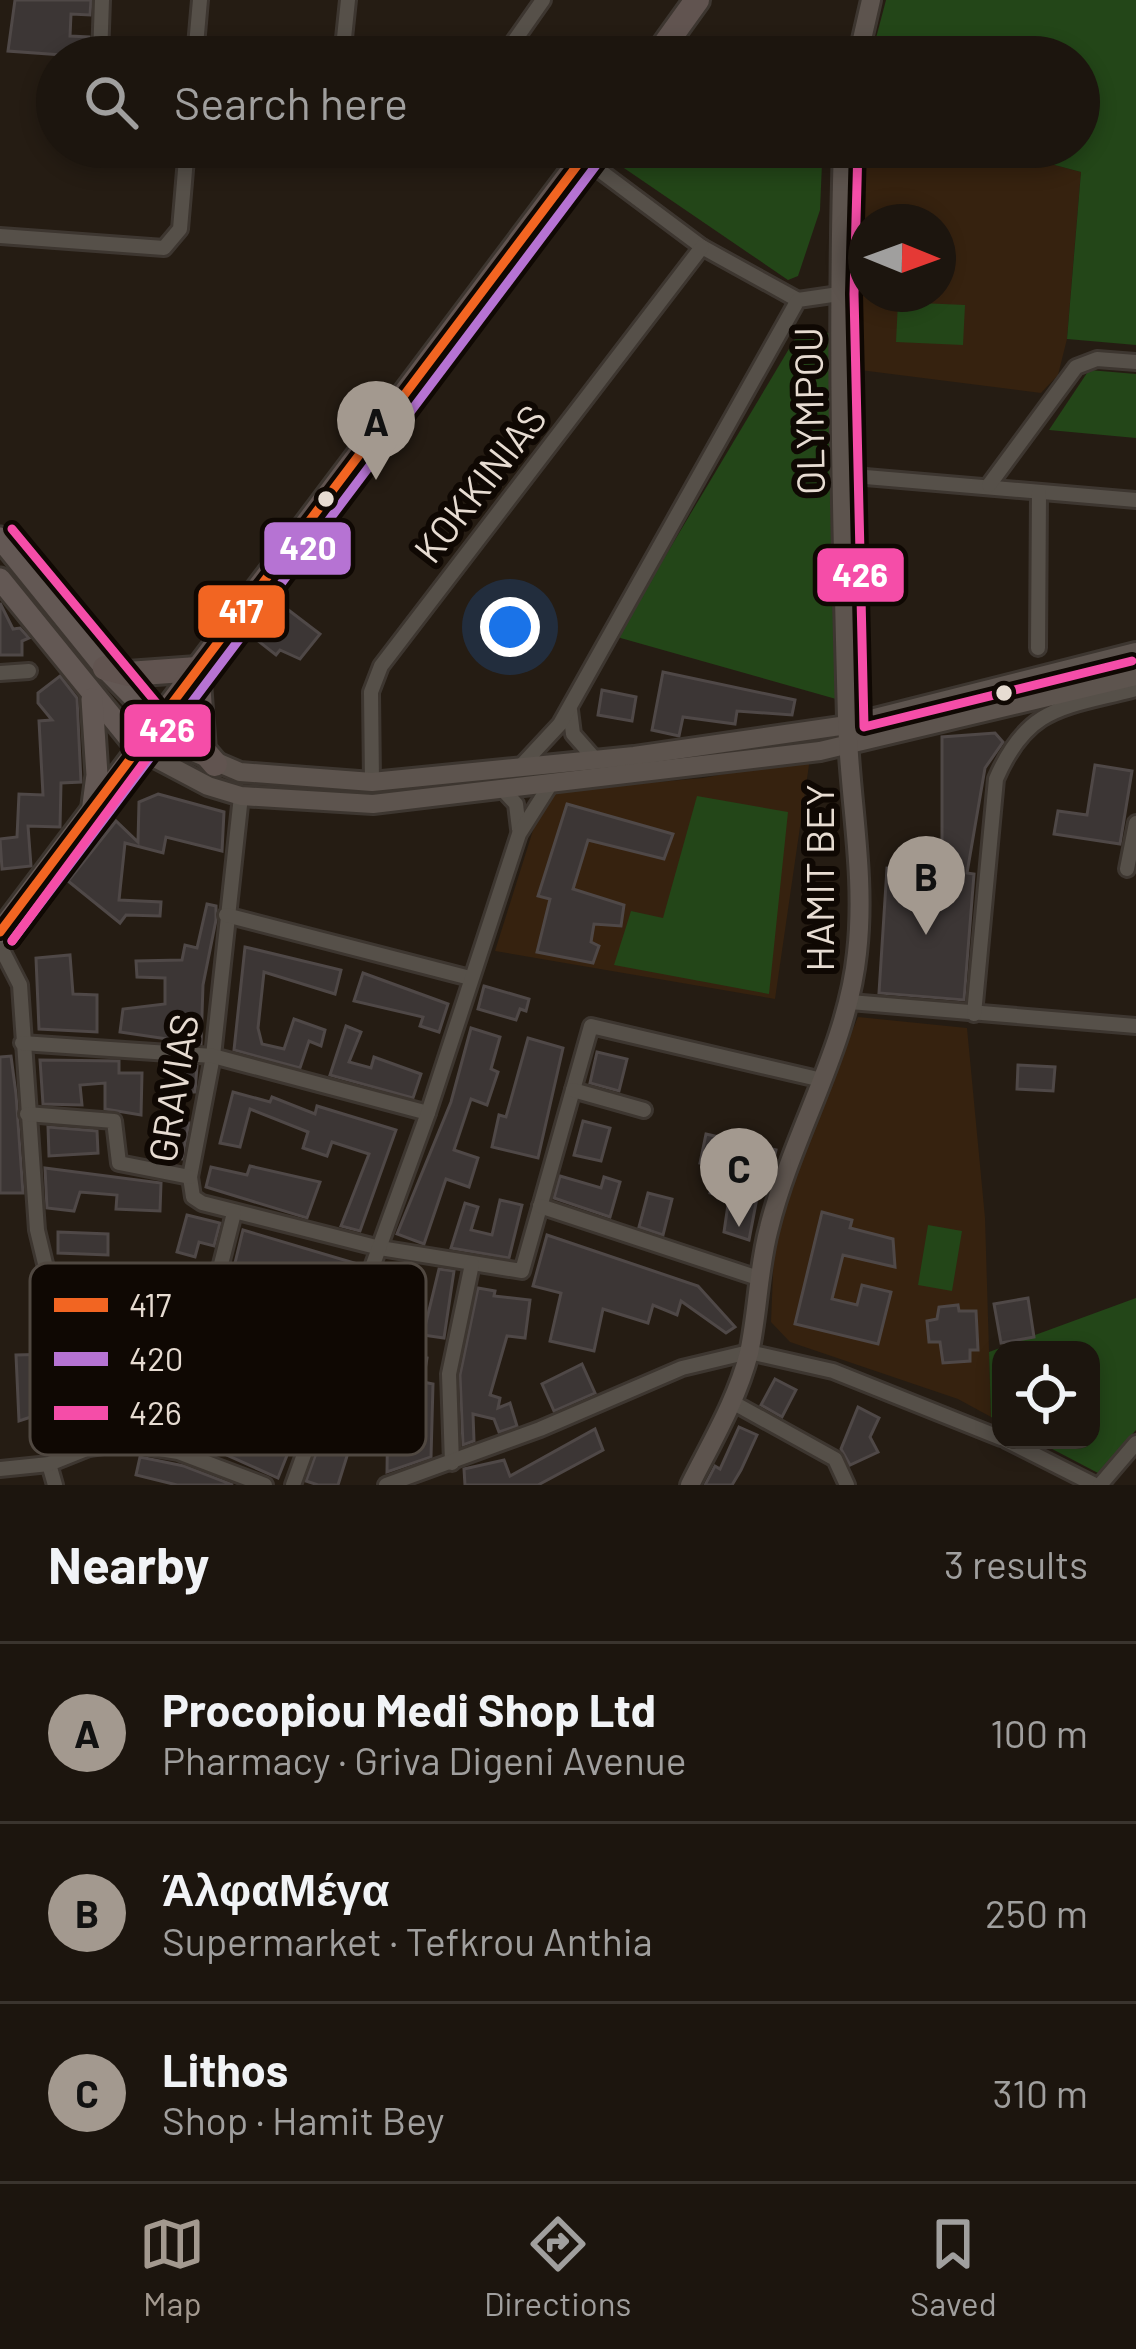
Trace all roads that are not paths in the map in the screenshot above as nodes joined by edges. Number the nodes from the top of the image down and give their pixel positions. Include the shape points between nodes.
1 (102, 0) edge
2 (200, 0) edge
3 (348, 0) edge
4 (543, 0) edge
5 (697, 0) edge
6 (871, 0) edge
7 (101, 36) edge
8 (197, 36) edge
9 (344, 36) edge
10 (517, 36) edge
11 (671, 36) edge
12 (863, 36) edge
13 (185, 168) edge
14 (575, 168) edge
15 (606, 168) edge
16 (842, 168) edge
17 (0, 236) edge
18 (702, 247) junction
19 (839, 293) junction
20 (798, 300) junction
21 (1136, 362) edge
22 (842, 475) junction
23 (988, 485) junction
24 (1039, 493) junction
25 (1136, 500) edge
26 (0, 538) edge
27 (0, 579) edge
28 (1037, 648) dead end
29 (1136, 652) edge
30 (105, 668) junction
31 (197, 669) junction
32 (29, 671) dead end
33 (0, 673) edge
34 (1136, 676) edge
35 (1136, 689) edge
36 (90, 692) junction
37 (570, 705) junction
38 (158, 722) junction
39 (847, 724) junction
40 (849, 746) junction
41 (138, 749) junction
42 (595, 759) junction
43 (215, 764) junction
44 (520, 767) junction
45 (372, 782) junction
46 (550, 785) junction
47 (503, 790) junction
48 (241, 796) junction
49 (92, 812) junction
50 (1136, 823) edge
51 (519, 834) junction
52 (1126, 869) dead end
53 (226, 915) junction
54 (4, 918) edge
55 (0, 946) edge
56 (470, 978) junction
57 (850, 1002) junction
58 (974, 1014) junction
59 (1136, 1026) edge
60 (22, 1042) junction
61 (213, 1056) junction
62 (822, 1080) junction
63 (573, 1090) junction
64 (644, 1110) dead end
65 (428, 1113) junction
66 (26, 1114) junction
67 (190, 1177) junction
68 (540, 1206) junction
69 (234, 1213) junction
70 (380, 1248) junction
71 (45, 1263) edge
72 (221, 1263) edge
73 (374, 1263) edge
74 (472, 1264) junction
75 (758, 1278) junction
76 (749, 1352) junction
77 (732, 1402) junction
78 (992, 1435) edge
79 (1136, 1444) edge
80 (1026, 1449) edge
81 (72, 1455) edge
82 (186, 1455) edge
83 (304, 1455) edge
84 (452, 1463) junction
85 (50, 1464) junction
86 (0, 1469) edge
87 (1106, 1483) edge
88 (56, 1485) edge
89 (265, 1485) edge
90 (293, 1485) edge
91 (386, 1485) edge
92 (690, 1485) edge
93 (847, 1485) edge

1 - 7 street
2 - 8 street
3 - 9 street
4 - 10 street
5 - 11 highway
6 - 12 main road
13 - 17 street via 181,229 164,248
14 - 31 highway
15 - 18 street
16 - 19 main road, OLYMPOU
18 - 20 street
18 - 45 street, KOKKINIAS via 381,666 371,692
19 - 20 street
19 - 22 main road, OLYMPOU
20 - 37 street
21 - 23 street via 1097,359 1076,368
22 - 23 street
22 - 39 main road, OLYMPOU
23 - 24 street
24 - 25 street
24 - 28 street
26 - 30 main road
27 - 36 main road
29 - 39 main road
30 - 31 highway
30 - 38 main road
31 - 38 highway
31 - 43 highway via 203,749
32 - 33 street
34 - 40 main road
35 - 58 street via 1044,713 1007,752 996,779
36 - 41 main road
36 - 49 main road via 98,775
37 - 42 street via 573,734
37 - 44 street
38 - 41 highway
38 - 43 main road
39 - 40 main road, OLYMPOU
39 - 42 main road
40 - 46 main road
40 - 57 main road, HAMIT BEY via 860,905
41 - 48 main road
41 - 49 main road
42 - 44 main road
43 - 45 main road
44 - 45 main road
46 - 47 main road
46 - 51 street
47 - 48 main road via 347,805
47 - 51 street via 518,810
48 - 53 street, GRAVIAS
49 - 54 main road
50 - 52 street
51 - 56 street
53 - 56 street
53 - 61 street, GRAVIAS
55 - 60 street via 20,985
56 - 65 street
57 - 58 street
57 - 62 main road, HAMIT BEY
58 - 59 street
60 - 61 street
60 - 66 street
61 - 65 street
61 - 67 street, GRAVIAS
62 - 63 street via 591,1026
62 - 75 main road, HAMIT BEY via 790,1150
63 - 64 street
63 - 68 street
65 - 70 street
66 - 67 street via 114,1121 119,1163
66 - 71 street
67 - 69 street, GRAVIAS via 194,1197
68 - 74 street, GRAVIAS via 525,1270
68 - 75 street
69 - 70 street, GRAVIAS
69 - 72 street
70 - 73 street
70 - 74 street, GRAVIAS
74 - 84 street via 448,1374
75 - 76 main road, HAMIT BEY
76 - 77 main road, HAMIT BEY
76 - 78 street via 832,1372
76 - 84 street via 682,1368
77 - 92 main road, HAMIT BEY
77 - 93 street via 835,1459
79 - 87 street
80 - 87 street
81 - 85 street
82 - 89 street
83 - 90 street
84 - 91 street
85 - 86 street
85 - 88 street

